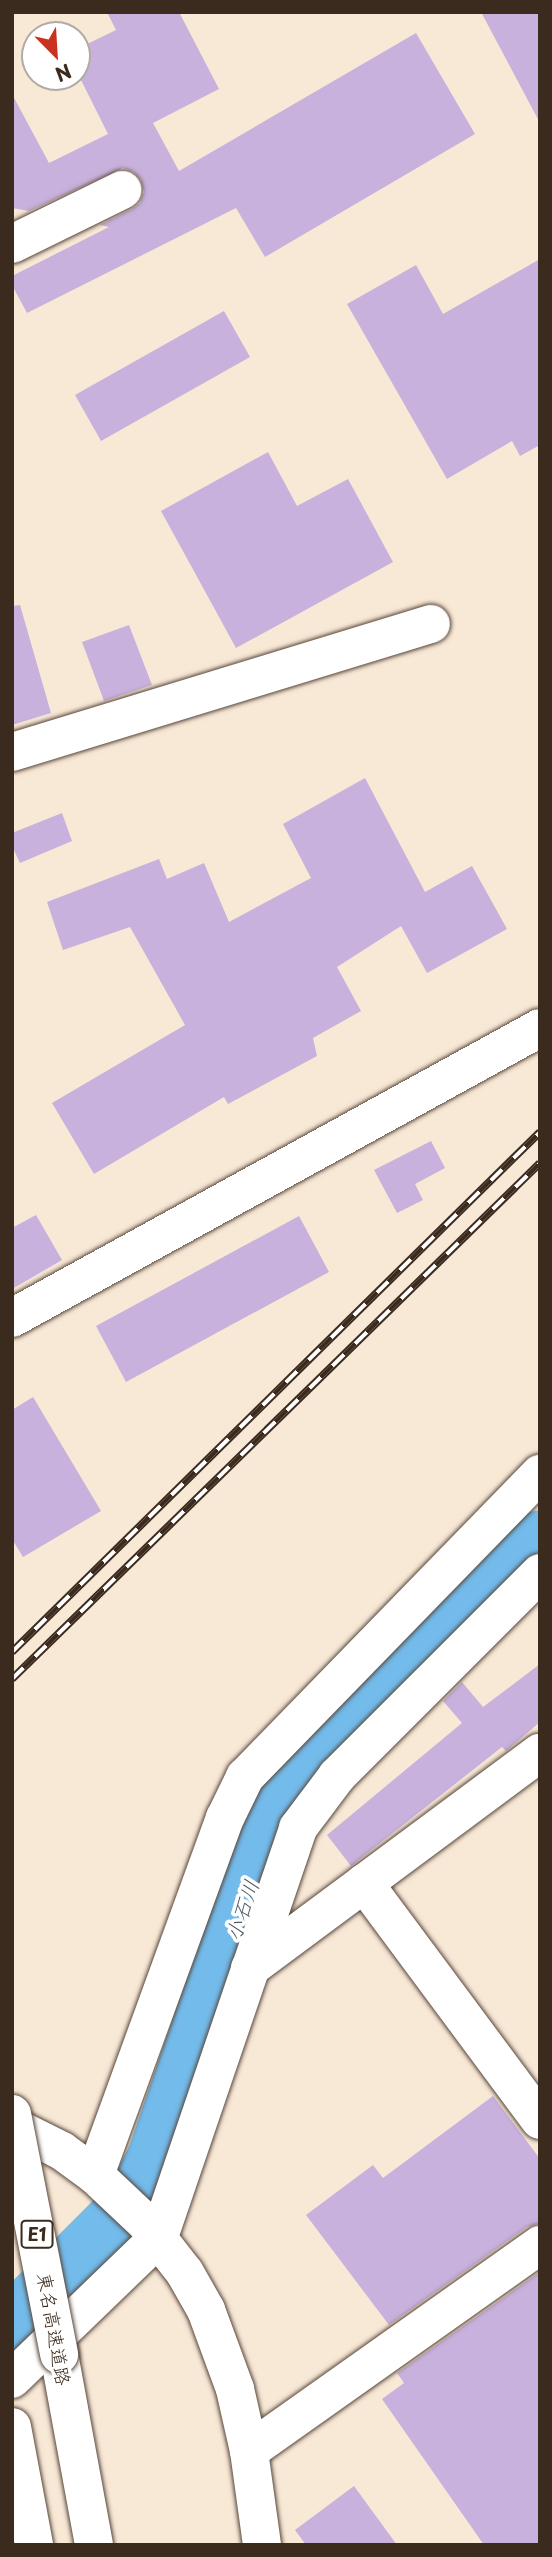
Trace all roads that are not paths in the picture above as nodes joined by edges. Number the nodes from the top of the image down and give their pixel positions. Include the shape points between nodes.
1 (122, 190) dead end
2 (12, 244) edge
3 (431, 624) dead end
4 (12, 752) edge
5 (540, 1028) edge
6 (12, 1318) edge
7 (540, 1474) edge
8 (540, 1573) edge
9 (540, 1753) edge
10 (364, 1883) junction
11 (250, 1968) junction
12 (12, 2115) edge
13 (540, 2120) edge
14 (12, 2126) edge
15 (95, 2175) junction
16 (152, 2230) junction
17 (540, 2245) edge
18 (12, 2379) edge
19 (12, 2427) edge
20 (249, 2451) junction
21 (34, 2545) edge
22 (94, 2545) edge
23 (262, 2545) edge

1 - 2 main road
3 - 4 main road
5 - 6 main road
7 - 15 main road via 245,1777 225,1818
8 - 11 main road via 329,1786 298,1828
9 - 10 main road
10 - 11 main road
10 - 13 main road
11 - 16 main road
12 - 22 main road, 東名高速道路 / E1, bridge
14 - 15 main road via 62,2151
15 - 16 main road
16 - 18 main road
16 - 20 main road via 206,2310 235,2389
17 - 20 main road
19 - 21 main road
20 - 23 main road

